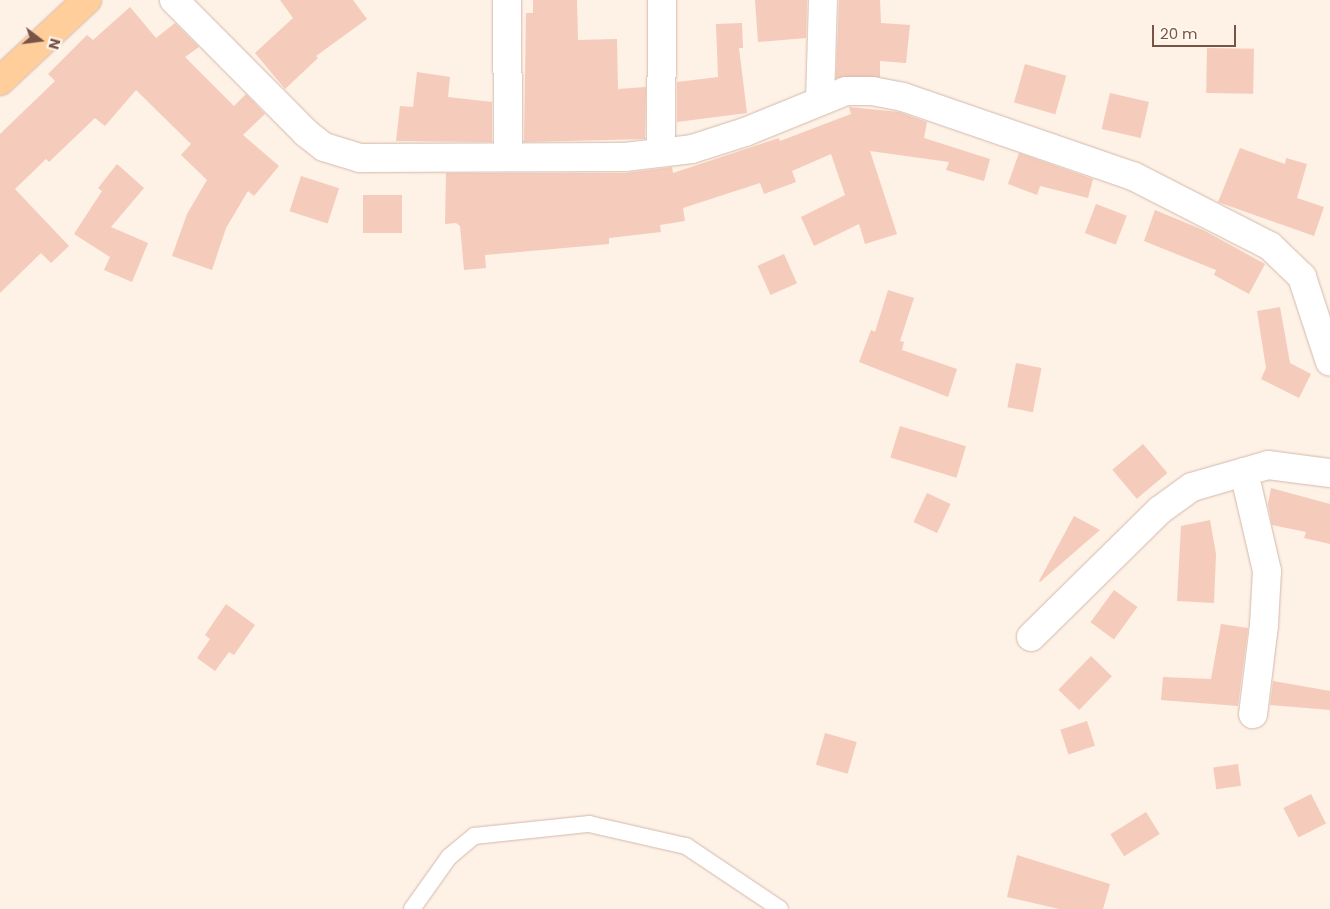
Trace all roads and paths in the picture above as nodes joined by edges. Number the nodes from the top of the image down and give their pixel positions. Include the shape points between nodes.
1 (87, 0) edge
2 (174, 0) edge
3 (507, 0) edge
4 (662, 0) edge
5 (822, 0) edge
6 (0, 81) edge
7 (820, 100) junction
8 (661, 152) junction
9 (508, 157) junction
10 (1330, 362) edge
11 (1244, 472) junction
12 (1330, 473) edge
13 (1031, 636) dead end
14 (1253, 714) dead end
15 (412, 909) edge
16 (780, 909) edge

1 - 6 main road
2 - 9 street via 306,133 324,146 360,158
3 - 9 street
4 - 8 street
5 - 7 street
7 - 8 street via 745,132 692,149
7 - 10 street via 846,91 872,91 903,97 1134,176 1270,246 1288,261 1302,277
8 - 9 street via 625,157
11 - 12 street via 1268,465
11 - 13 street via 1192,487 1160,510
11 - 14 street via 1267,570
15 - 16 lane via 449,858 474,836 588,824 686,846

